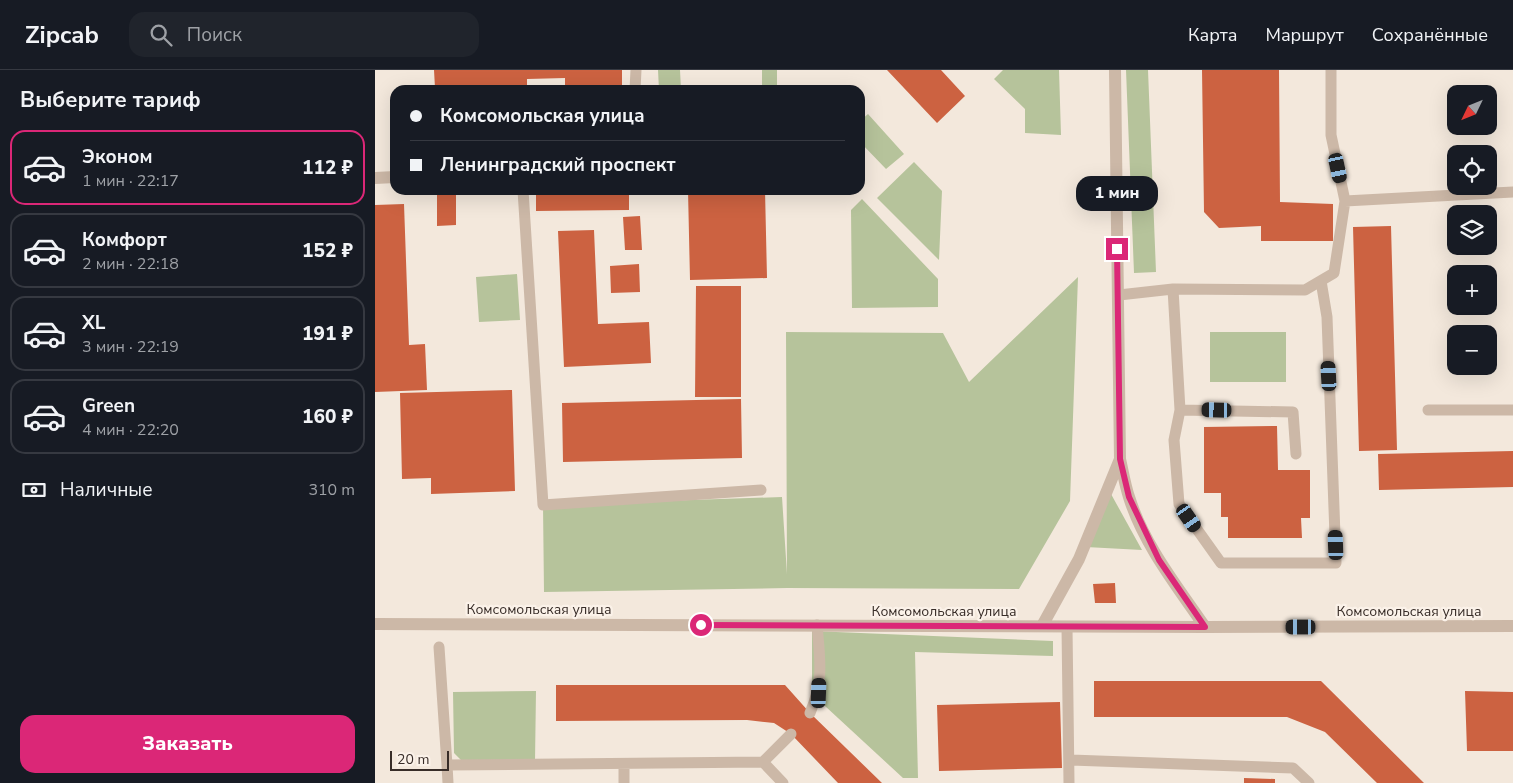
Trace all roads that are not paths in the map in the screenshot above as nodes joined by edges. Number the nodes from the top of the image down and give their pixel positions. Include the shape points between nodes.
1 (636, 70) edge
2 (1115, 70) edge
3 (1331, 70) edge
4 (635, 85) edge
5 (390, 177) edge
6 (375, 178) edge
7 (1513, 192) edge
8 (523, 195) edge
9 (1345, 201) junction
10 (1321, 281) junction
11 (1173, 288) junction
12 (1119, 295) junction
13 (1180, 410) junction
14 (1428, 410) dead end
15 (1513, 410) edge
16 (1296, 454) dead end
17 (1120, 459) junction
18 (761, 490) dead end
19 (375, 624) edge
20 (817, 625) junction
21 (1042, 626) junction
22 (1067, 626) junction
23 (1513, 626) edge
24 (1205, 627) junction
25 (439, 647) dead end
26 (810, 713) dead end
27 (791, 734) dead end
28 (1071, 760) junction
29 (763, 762) junction
30 (624, 764) junction
31 (447, 765) junction
32 (449, 783) edge
33 (624, 783) edge
34 (783, 783) edge
35 (1069, 783) edge
36 (1309, 783) edge

1 - 4 lane
2 - 12 street
3 - 9 lane via 1331,136
5 - 6 street
7 - 9 lane
8 - 18 lane via 543,505
9 - 10 lane via 1334,273
10 - 11 lane via 1305,290
10 - 13 lane via 1327,317 1336,563 1221,563 1179,504 1174,440
11 - 12 lane
11 - 13 lane
12 - 17 street
13 - 16 lane via 1293,412
14 - 15 lane
17 - 21 street via 1079,559
17 - 24 street via 1129,497 1144,531 1159,560
19 - 20 street, Комсомольская улица
20 - 21 street, Комсомольская улица
20 - 26 lane via 819,693
21 - 22 street, Комсомольская улица
22 - 24 street, Комсомольская улица
22 - 28 lane
23 - 24 street, Комсомольская улица
25 - 31 lane
27 - 29 lane
28 - 35 lane
28 - 36 lane via 1293,768
29 - 30 lane
29 - 34 lane
30 - 31 lane
30 - 33 lane
31 - 32 lane

